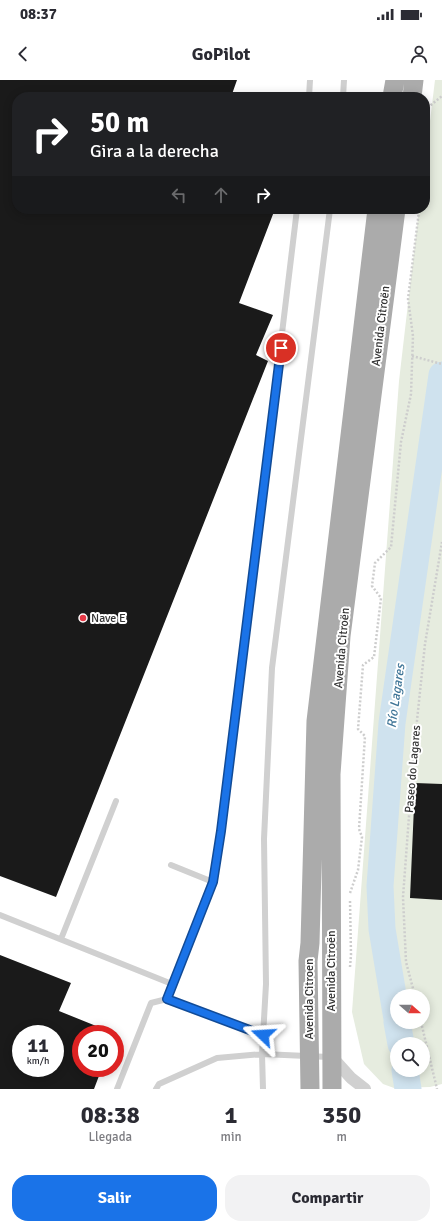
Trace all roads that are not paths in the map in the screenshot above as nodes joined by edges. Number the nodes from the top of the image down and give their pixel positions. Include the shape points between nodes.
1 (310, 80) edge
2 (344, 80) edge
3 (395, 80) edge
4 (414, 80) edge
5 (309, 92) edge
6 (343, 92) edge
7 (393, 92) edge
8 (413, 92) edge
9 (297, 214) edge
10 (329, 214) edge
11 (376, 214) edge
12 (395, 214) edge
13 (116, 801) dead end
14 (171, 865) dead end
15 (213, 882) junction
16 (0, 915) edge
17 (61, 939) junction
18 (310, 943) joint
19 (172, 984) junction
20 (167, 999) junction
21 (263, 1035) junction
22 (262, 1054) junction
23 (310, 1056) junction
24 (332, 1057) junction
25 (117, 1089) edge
26 (156, 1089) edge
27 (263, 1089) edge
28 (310, 1089) edge
29 (332, 1089) edge
30 (365, 1089) edge

1 - 5 lane
2 - 6 lane
3 - 7 main road
4 - 8 main road
9 - 15 lane
10 - 21 lane via 272,668 264,839 266,984
11 - 18 main road, Avenida Citroën via 316,721
12 - 24 main road, Avenida Citroën via 341,643 331,774
13 - 17 lane
14 - 15 lane
15 - 19 lane
16 - 17 lane
17 - 19 lane
18 - 23 main road, Avenida Citroen
19 - 20 lane
20 - 21 lane
20 - 25 lane via 151,1003
21 - 22 lane
22 - 23 lane
22 - 26 lane via 217,1058 159,1084
22 - 27 lane
23 - 24 lane
23 - 28 main road
24 - 29 main road, Avenida Citroën
24 - 30 street

